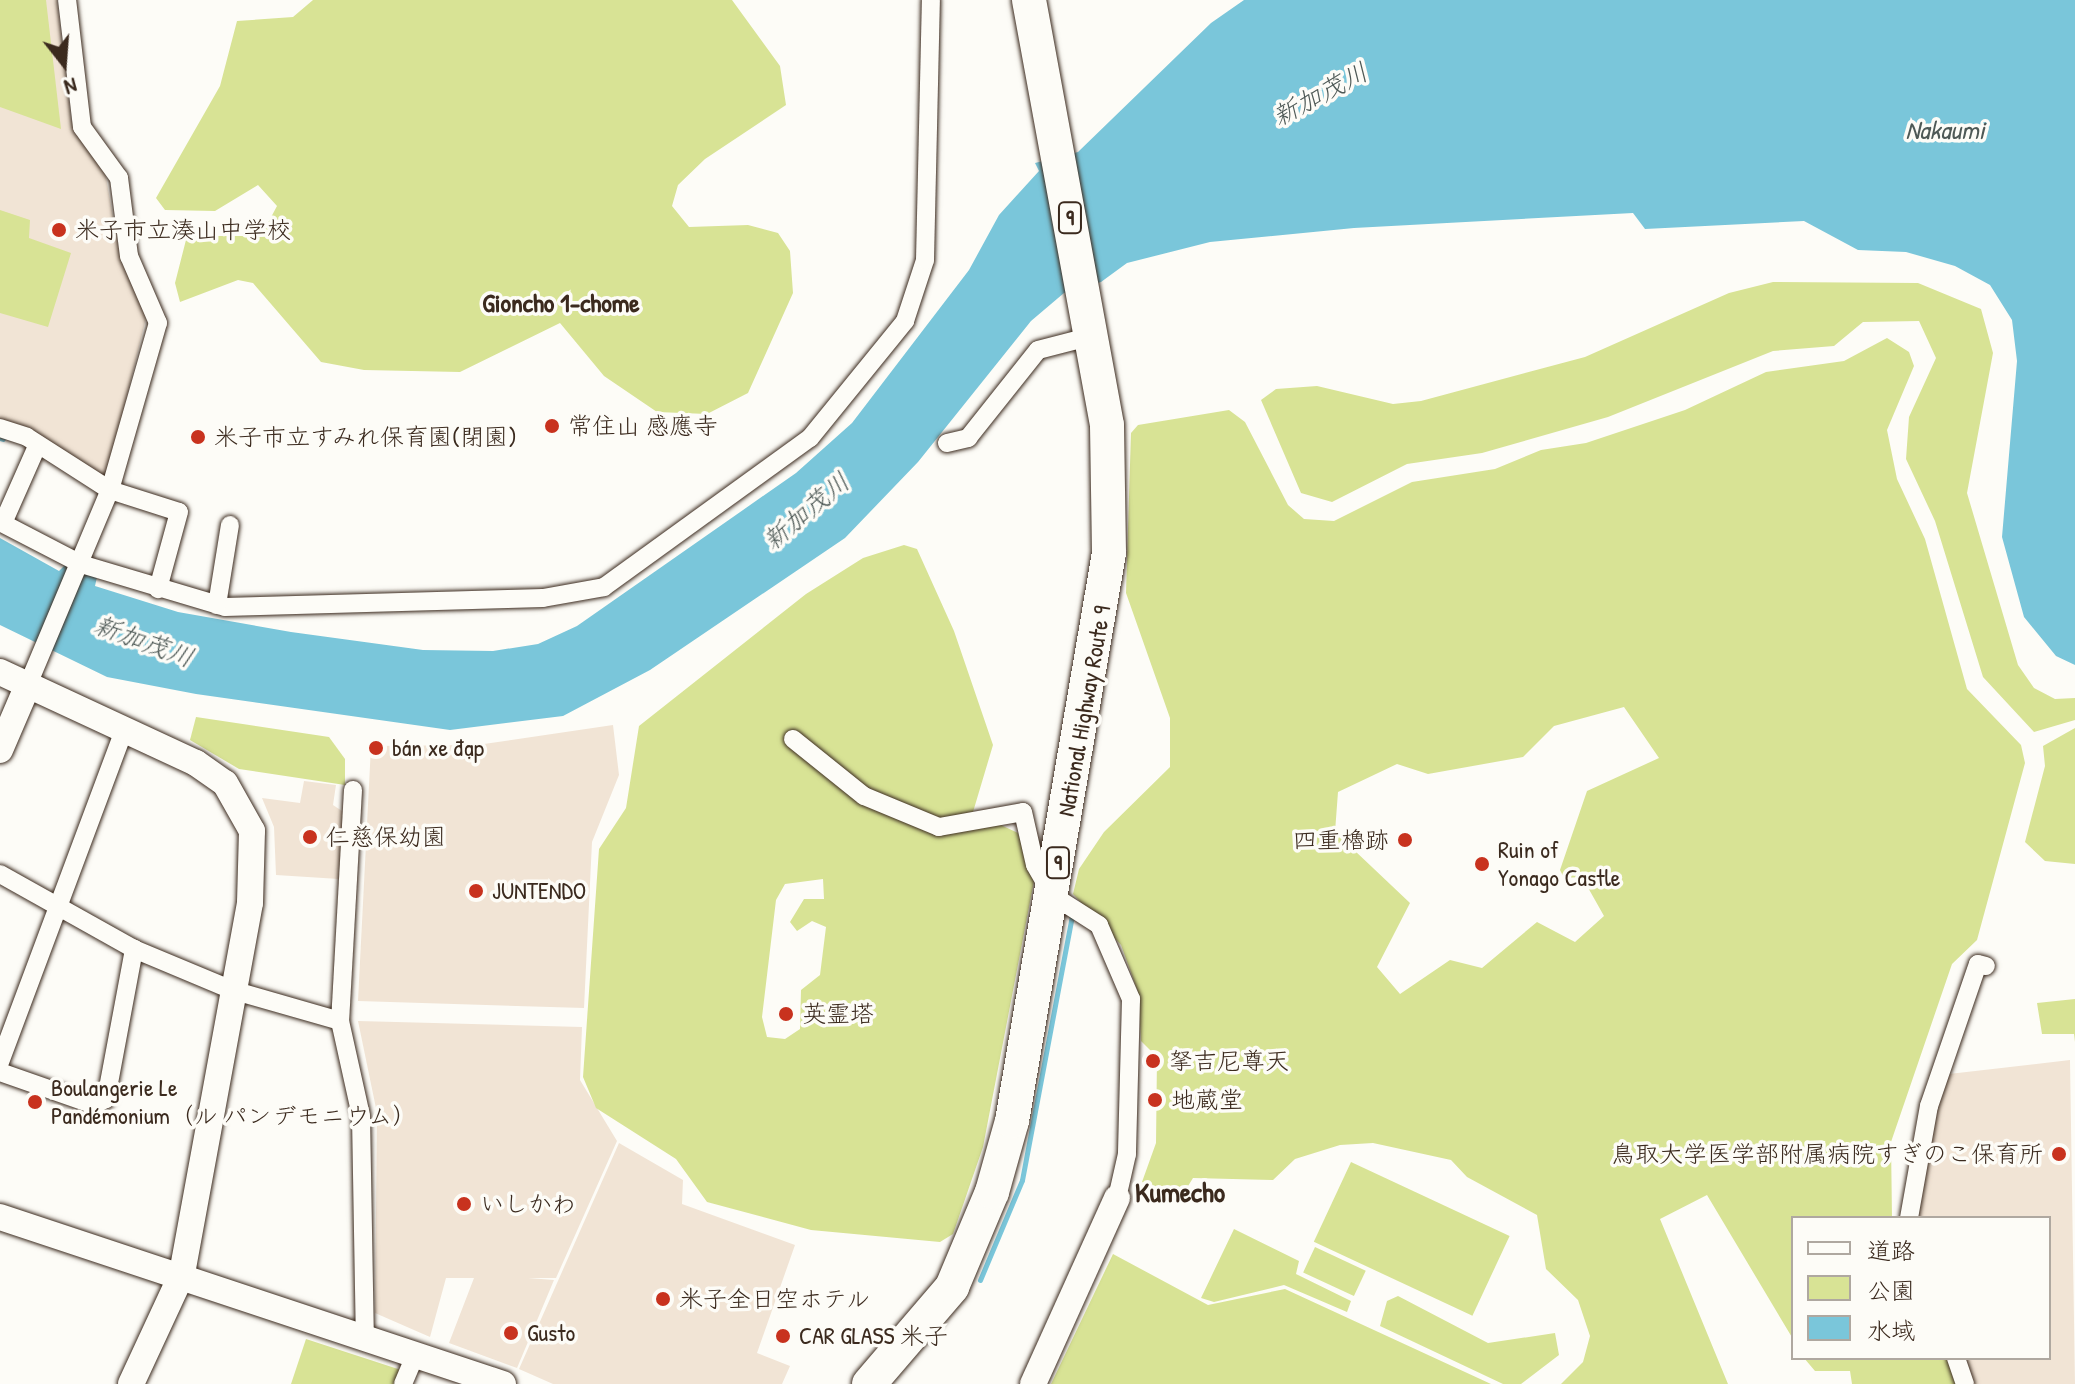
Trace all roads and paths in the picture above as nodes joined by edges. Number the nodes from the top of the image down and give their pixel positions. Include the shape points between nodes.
1 (67, 0) edge
2 (931, 0) edge
3 (1029, 0) edge
4 (1092, 336) junction
5 (0, 428) edge
6 (947, 443) dead end
7 (38, 444) junction
8 (110, 490) junction
9 (1, 522) edge
10 (230, 525) dead end
11 (78, 571) junction
12 (158, 589) junction
13 (217, 605) junction
14 (0, 672) edge
15 (27, 687) junction
16 (124, 730) junction
17 (793, 739) dead end
18 (0, 750) edge
19 (353, 790) dead end
20 (0, 874) edge
21 (1052, 895) junction
22 (55, 906) junction
23 (134, 949) junction
24 (1986, 966) dead end
25 (232, 990) junction
26 (340, 1021) junction
27 (0, 1062) edge
28 (0, 1072) edge
29 (1117, 1198) joint
30 (1909, 1216) edge
31 (0, 1217) edge
32 (182, 1274) junction
33 (365, 1336) junction
34 (416, 1354) junction
35 (1957, 1360) edge
36 (131, 1384) edge
37 (403, 1384) edge
38 (503, 1384) edge
39 (869, 1384) edge
40 (1033, 1384) edge
41 (1965, 1384) edge

1 - 8 street via 82,127 119,178 129,256 158,323
2 - 13 street via 919,293 905,321 810,438 594,591
3 - 4 highway, National Highway Route 9 / 9
4 - 6 street via 1038,350 968,438
4 - 21 highway, National Highway Route 9 / 9 via 1107,425 1109,553
5 - 7 street
7 - 8 street
7 - 9 street
8 - 11 street
8 - 12 street via 179,512
9 - 11 street
10 - 13 street
11 - 12 street
11 - 15 street
12 - 13 street
14 - 15 street
15 - 16 street
15 - 18 street
16 - 22 street
16 - 25 street via 225,783 252,831 250,903
17 - 21 street via 864,796 939,827 1023,812 1035,865
19 - 26 street
20 - 22 street
21 - 29 street via 1099,925 1131,999 1127,1154
21 - 39 highway, National Highway Route 9 / 9 via 992,1192 952,1287
22 - 23 street
22 - 27 street
23 - 25 street
23 - 28 street via 106,1099 94,1105
24 - 30 street via 1978,964 1929,1106
25 - 26 street
25 - 32 street
26 - 33 street via 361,1116
29 - 40 street
31 - 32 street
32 - 33 street
32 - 36 street
33 - 34 street
34 - 37 street
34 - 38 street
35 - 41 street

